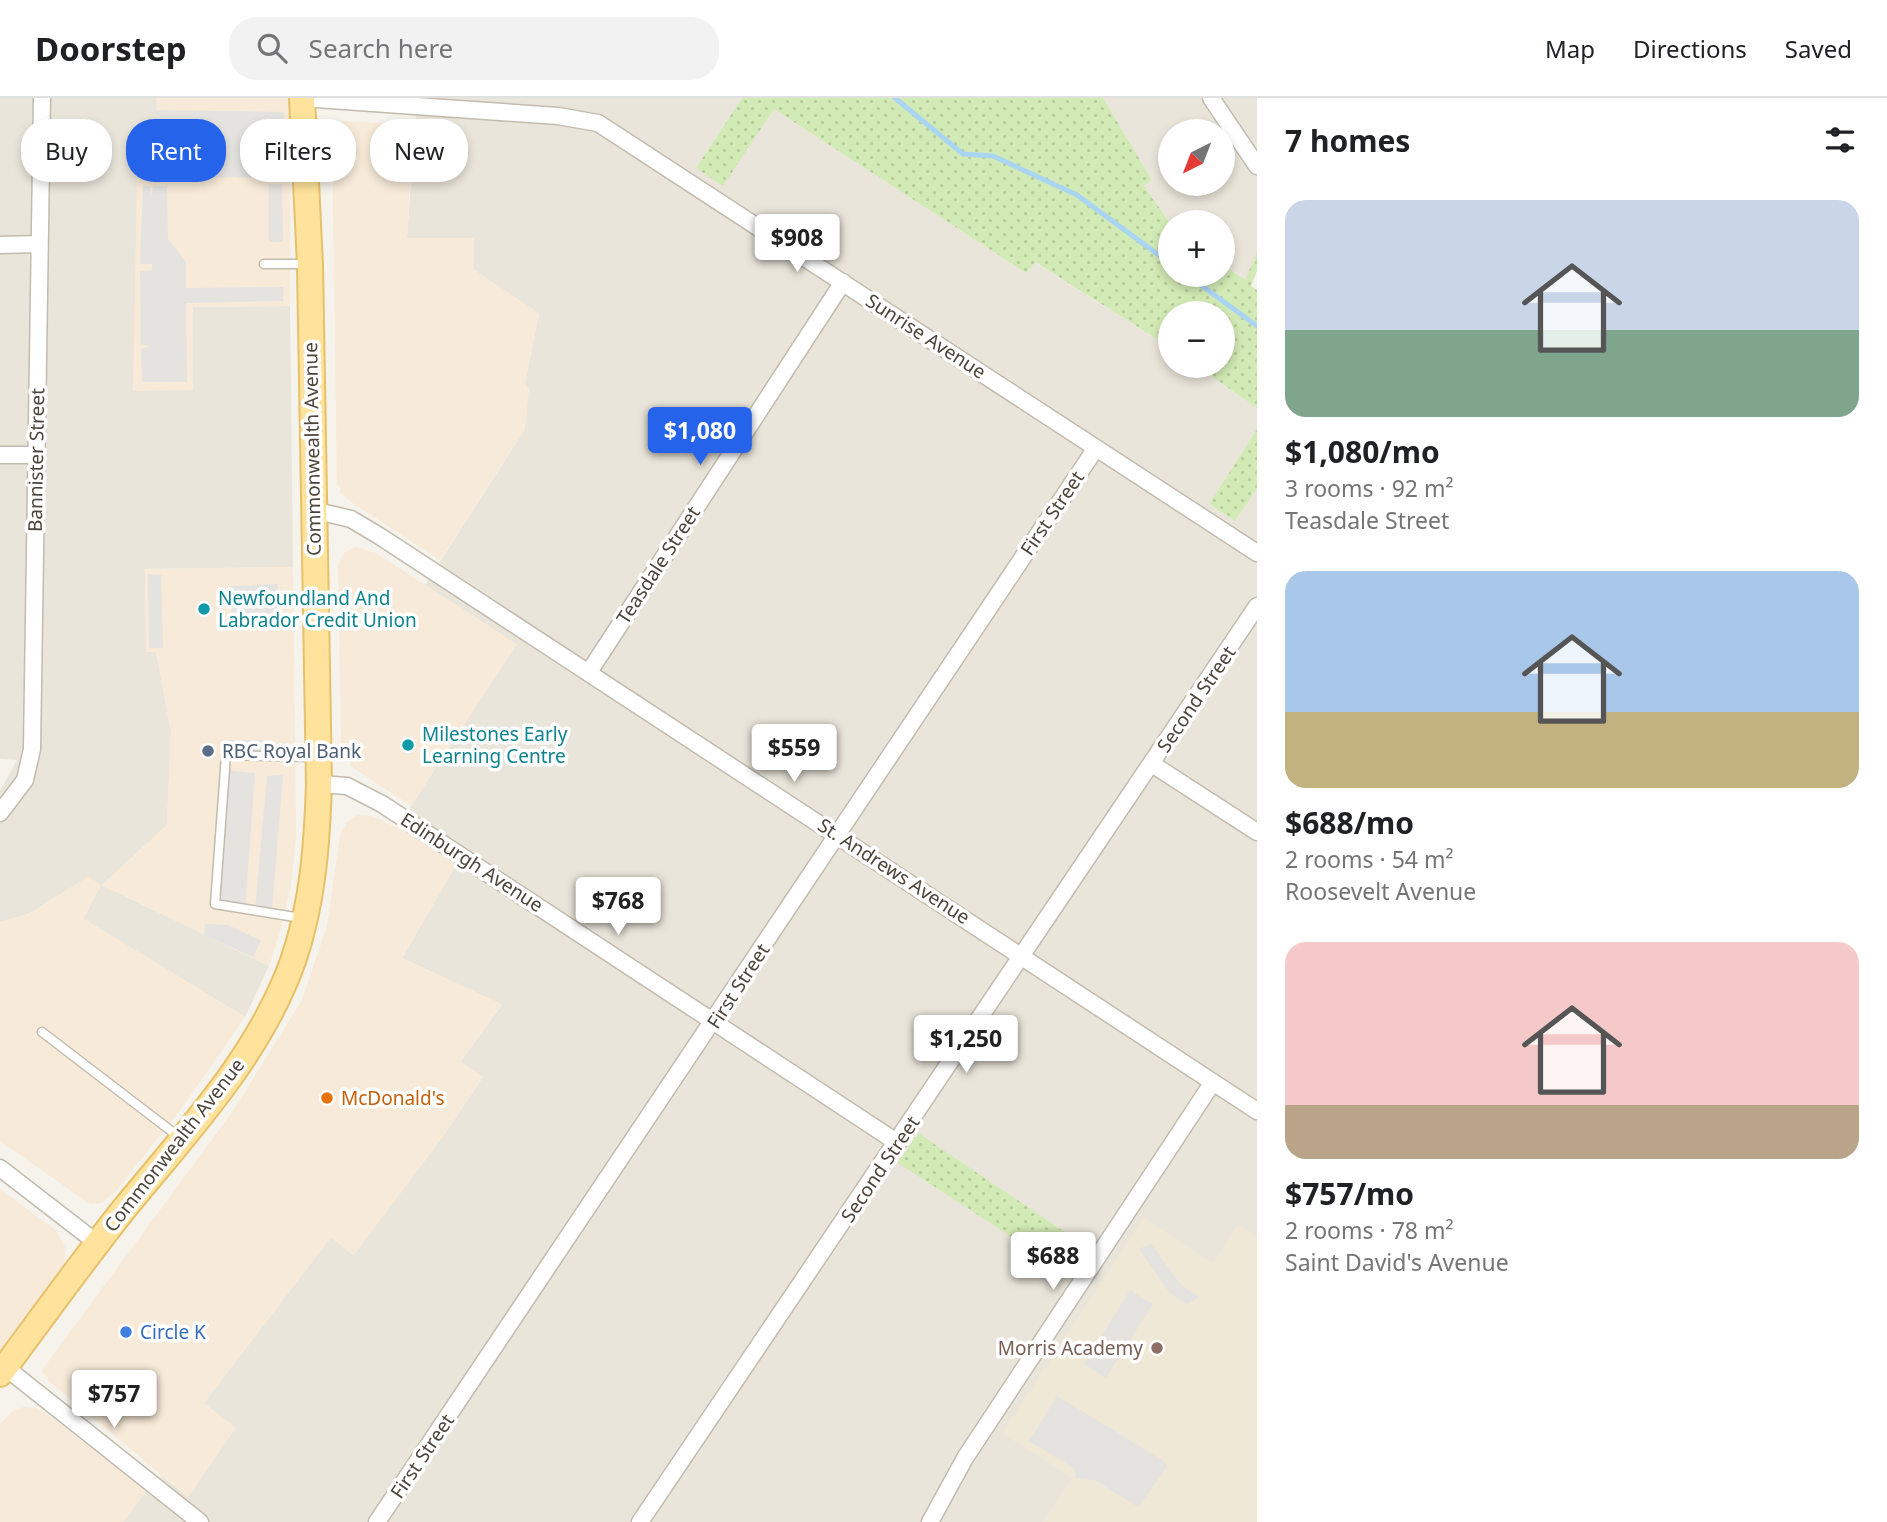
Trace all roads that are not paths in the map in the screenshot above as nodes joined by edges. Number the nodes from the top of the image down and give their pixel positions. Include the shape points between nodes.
1 (42, 98) edge
2 (302, 98) edge
3 (1211, 98) edge
4 (1257, 166) edge
5 (39, 244) junction
6 (0, 245) edge
7 (264, 264) dead end
8 (310, 265) junction
9 (843, 282) junction
10 (1096, 448) junction
11 (0, 455) edge
12 (37, 455) junction
13 (313, 510) junction
14 (1257, 553) edge
15 (1257, 606) edge
16 (589, 672) junction
17 (318, 757) junction
18 (1153, 764) junction
19 (319, 784) junction
20 (0, 813) edge
21 (1257, 832) edge
22 (837, 834) junction
23 (304, 919) junction
24 (1023, 956) junction
25 (714, 1022) junction
26 (42, 1032) dead end
27 (1213, 1082) junction
28 (1257, 1111) edge
29 (181, 1139) junction
30 (898, 1143) junction
31 (0, 1168) edge
32 (97, 1243) junction
33 (3, 1371) edge
34 (200, 1522) edge
35 (377, 1522) edge
36 (640, 1522) edge
37 (930, 1522) edge

1 - 5 street, Bannister Street
2 - 8 main road, Commonwealth Avenue
2 - 9 street, Sunrise Avenue via 558,116 598,123
3 - 4 street
5 - 6 street
5 - 12 street, Bannister Street
7 - 8 lane
8 - 13 main road, Commonwealth Avenue
9 - 10 street, Sunrise Avenue
9 - 16 street, Teasdale Street
10 - 14 street, Sunrise Avenue
10 - 22 street, First Street
11 - 12 street
12 - 20 street, Bannister Street via 32,749 25,780
13 - 16 street, St. Andrews Avenue via 334,513 366,527
13 - 17 main road, Commonwealth Avenue
15 - 18 street, Second Street
16 - 22 street, St. Andrews Avenue
17 - 19 main road, Commonwealth Avenue
17 - 23 lane via 226,755 215,904
18 - 21 street
18 - 24 street, Second Street
19 - 23 main road, Commonwealth Avenue via 316,862
19 - 25 street, Edinburgh Avenue via 347,786 382,804
22 - 24 street, St. Andrews Avenue
22 - 25 street, First Street
23 - 29 main road, Commonwealth Avenue via 293,961 265,1022 236,1069
24 - 27 street, St. Andrews Avenue
24 - 30 street, Second Street
25 - 30 street, Edinburgh Avenue
25 - 35 street, First Street
26 - 29 lane
27 - 28 street, St. Andrews Avenue
27 - 37 street via 965,1458
29 - 32 main road, Commonwealth Avenue
30 - 36 street, Second Street
31 - 32 street
32 - 33 main road, Commonwealth Avenue
33 - 34 street

